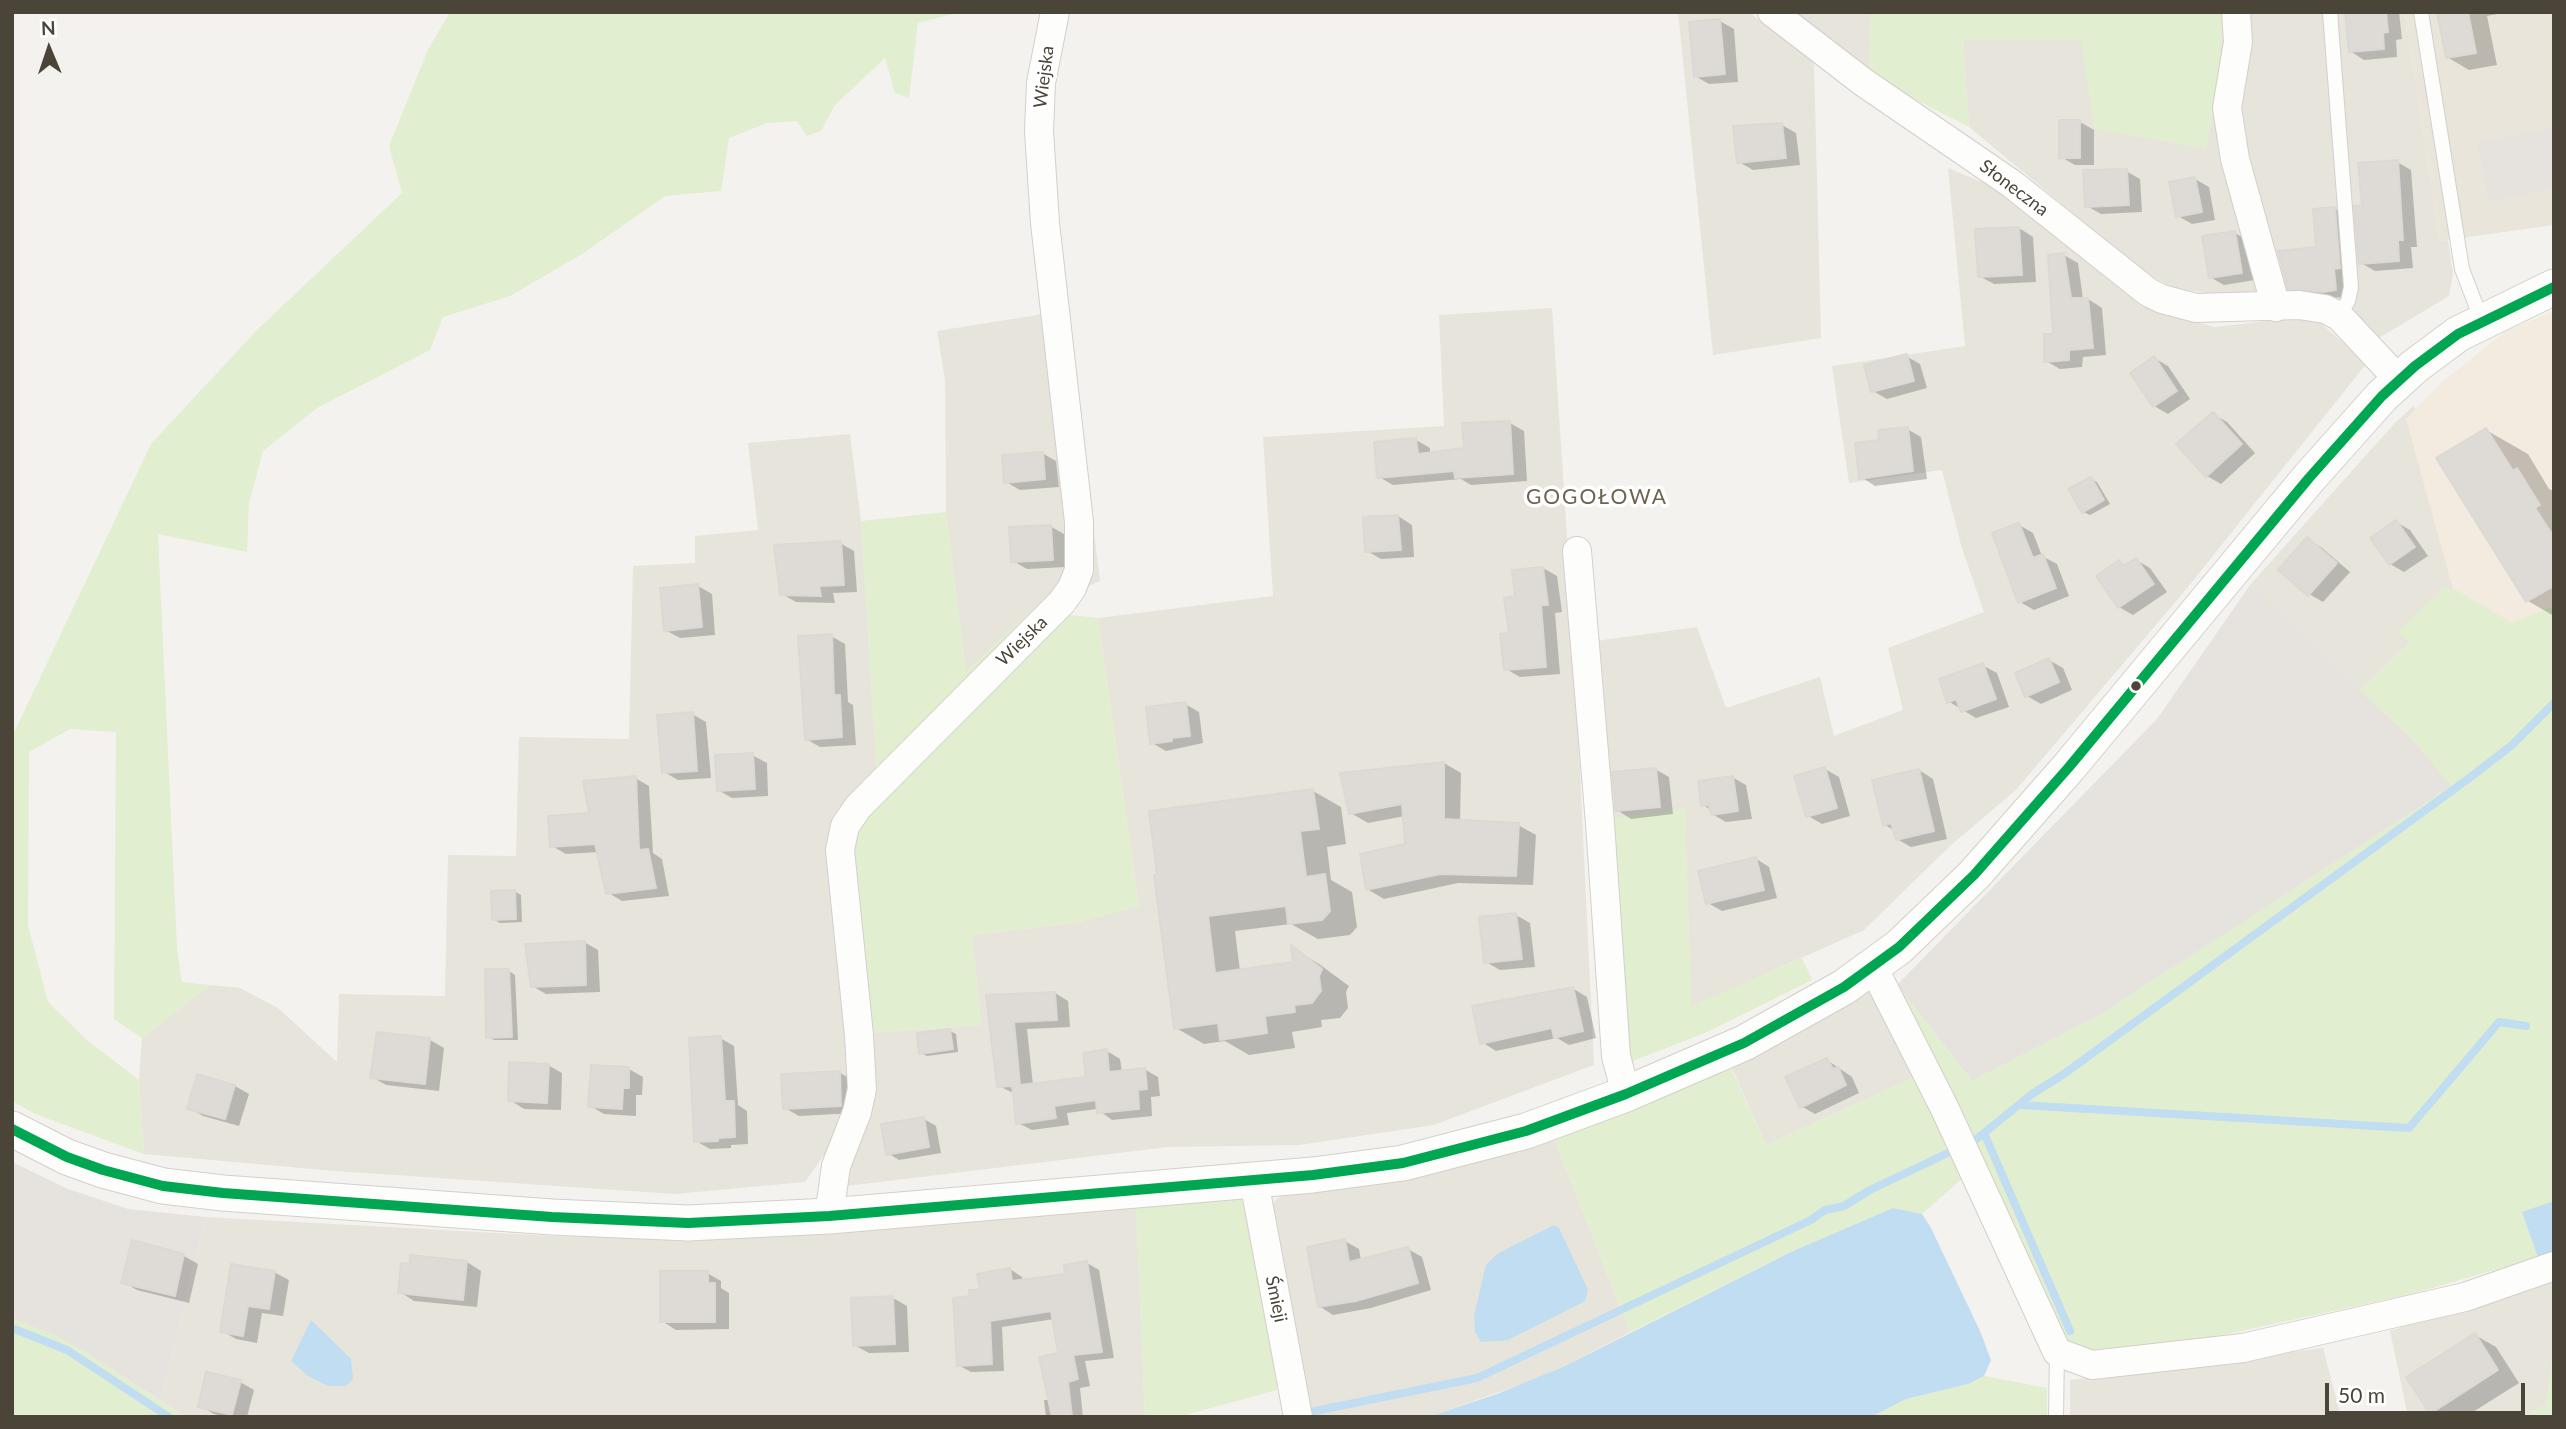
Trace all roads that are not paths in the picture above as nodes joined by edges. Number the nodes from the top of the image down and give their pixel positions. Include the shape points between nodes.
1 (1055, 12) edge
2 (1772, 12) edge
3 (2235, 12) edge
4 (2330, 12) edge
5 (2421, 12) edge
6 (2554, 287) edge
7 (2276, 307) junction
8 (2339, 316) junction
9 (2482, 321) junction
10 (2399, 380) junction
11 (1577, 551) dead end
12 (1873, 967) junction
13 (1626, 1094) junction
14 (12, 1129) edge
15 (1254, 1181) junction
16 (829, 1216) junction
17 (2554, 1266) edge
18 (2057, 1352) junction
19 (1298, 1417) edge
20 (2056, 1417) edge

1 - 16 street, Wiejska via 1041,83 1040,152 1079,522 1079,570 1062,602 848,821 840,850 862,1089 836,1166
2 - 7 street, Słoneczna via 1863,82 2012,184 2148,292 2196,308
3 - 7 street via 2238,42 2227,108 2235,159
4 - 8 lane via 2351,287
5 - 9 lane via 2462,270
6 - 9 street
7 - 8 street, Słoneczna via 2320,307
8 - 10 street
9 - 10 street via 2445,342
10 - 12 street via 2309,478 1974,875
11 - 13 street via 1616,1056
12 - 13 street via 1755,1037
12 - 18 street via 1945,1109
13 - 15 street via 1526,1131 1444,1154 1381,1167
14 - 16 street via 103,1170 144,1183 203,1191 621,1221 688,1223
15 - 16 street
15 - 19 street, Śmieji
17 - 18 street via 2465,1297 2243,1348 2092,1365
18 - 20 lane

